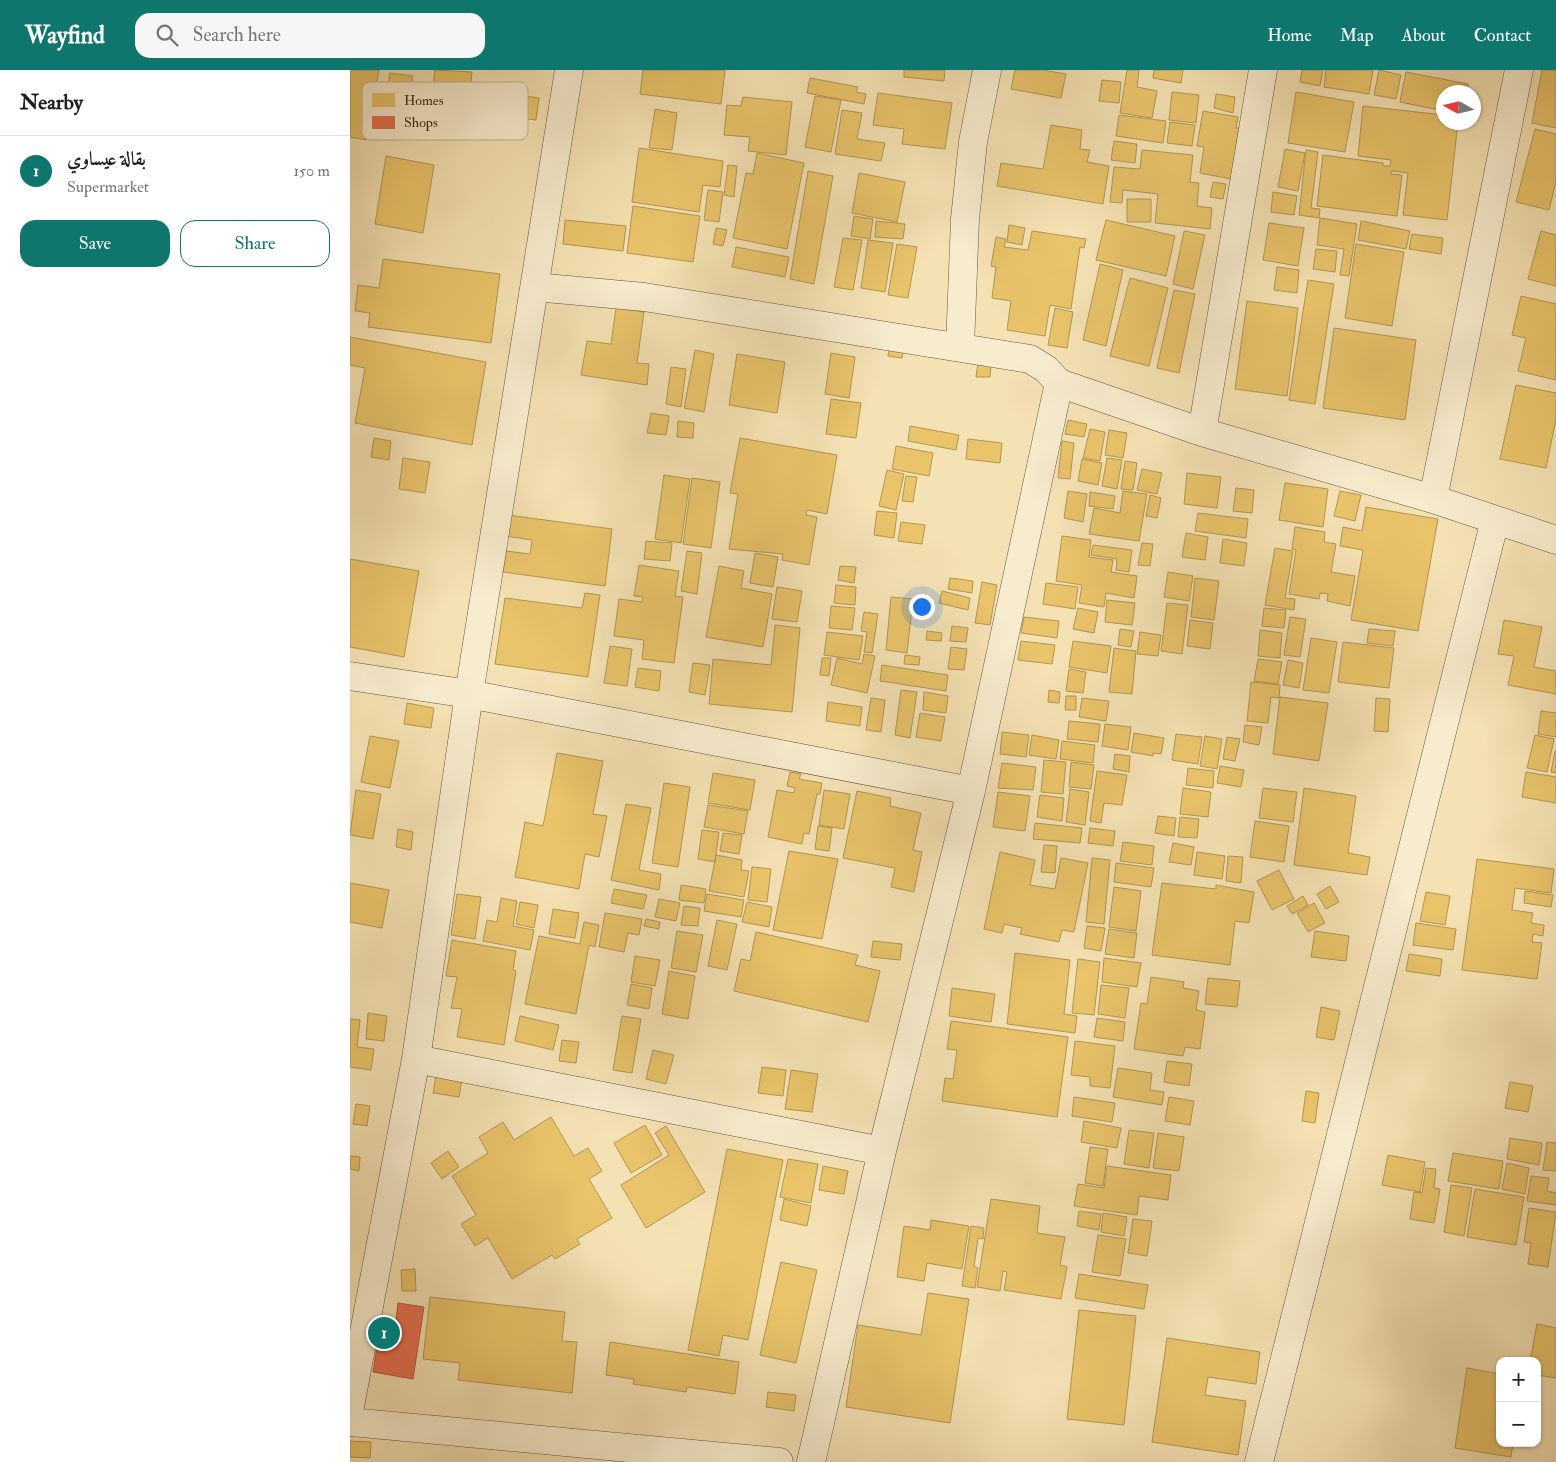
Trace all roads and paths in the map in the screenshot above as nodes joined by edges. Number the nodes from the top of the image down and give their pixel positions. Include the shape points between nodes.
1 (569, 70) edge
2 (987, 70) edge
3 (1263, 70) edge
4 (1519, 70) edge
5 (535, 288) junction
6 (960, 347) junction
7 (1059, 383) junction
8 (1202, 432) junction
9 (1433, 499) junction
10 (1495, 520) junction
11 (1556, 540) edge
12 (350, 676) edge
13 (469, 694) junction
14 (971, 791) junction
15 (416, 1059) junction
16 (882, 1151) junction
17 (350, 1406) edge
18 (350, 1422) edge
19 (780, 1462) edge
20 (811, 1462) edge
21 (1259, 1462) edge

1 - 5 street
2 - 6 street via 973,142 965,219
3 - 8 street
4 - 9 street
5 - 6 street via 644,298
5 - 13 street
6 - 7 street via 1030,359
7 - 8 street
7 - 14 street
8 - 9 street
9 - 10 street
10 - 11 street
10 - 21 street
12 - 13 street
13 - 14 street
13 - 15 street
14 - 16 street
15 - 16 street
15 - 17 street
16 - 20 street
18 - 19 street

